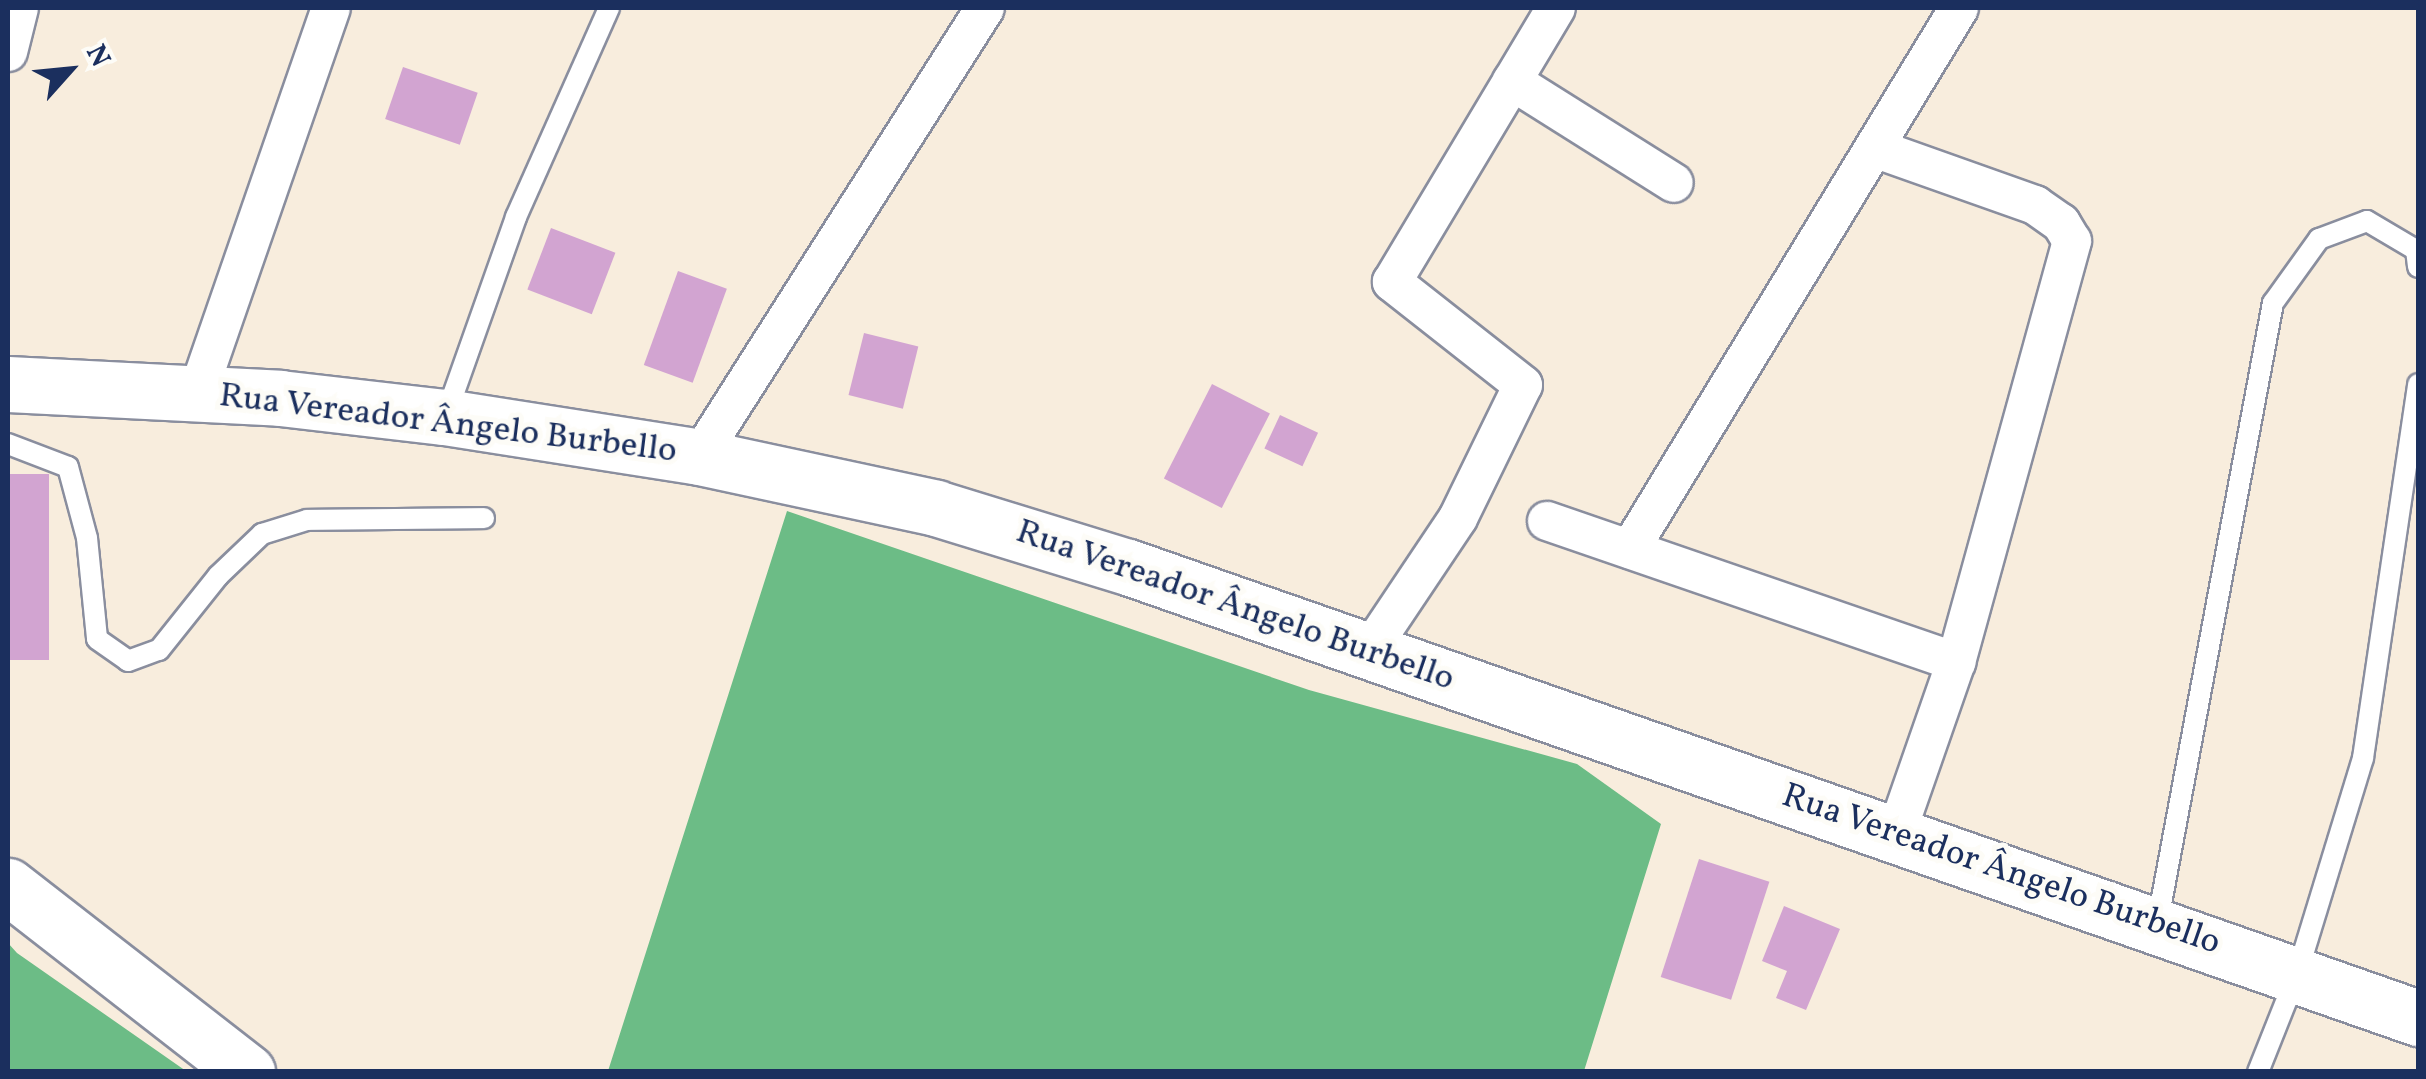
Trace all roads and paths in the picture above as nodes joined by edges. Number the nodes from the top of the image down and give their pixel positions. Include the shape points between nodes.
1 (19, 8) edge
2 (331, 8) edge
3 (610, 8) edge
4 (985, 8) edge
5 (1556, 8) edge
6 (1959, 8) edge
7 (8, 52) edge
8 (1512, 81) junction
9 (1877, 149) junction
10 (1674, 182) dead end
11 (2418, 267) edge
12 (8, 384) edge
13 (2418, 384) edge
14 (198, 392) junction
15 (445, 417) junction
16 (8, 444) edge
17 (700, 458) junction
18 (484, 518) dead end
19 (1547, 521) dead end
20 (1630, 549) junction
21 (1369, 651) junction
22 (1956, 662) junction
23 (1896, 834) junction
24 (8, 886) edge
25 (2157, 925) junction
26 (2297, 974) junction
27 (2418, 1018) edge
28 (247, 1072) edge
29 (2258, 1072) edge

1 - 7 street
2 - 14 street
3 - 15 lane via 516,217
4 - 17 street
5 - 8 street
6 - 9 street
8 - 10 street
8 - 21 street via 1392,282 1524,385 1458,518
9 - 20 street
9 - 22 street via 2035,205 2061,222 2072,241
11 - 25 lane via 2416,250 2368,220 2319,238 2273,303
12 - 14 main road, Rua Vereador Ângelo Burbello
13 - 26 lane via 2363,758
14 - 15 main road, Rua Vereador Ângelo Burbello
15 - 17 main road, Rua Vereador Ângelo Burbello
16 - 18 lane via 68,467 87,538 97,639 128,661 159,650 218,576 262,534 307,520
17 - 21 main road, Rua Vereador Ângelo Burbello via 1033,536
19 - 20 street
20 - 22 street
21 - 23 main road, Rua Vereador Ângelo Burbello
22 - 23 street
23 - 25 main road, Rua Vereador Ângelo Burbello
24 - 28 main road
25 - 26 main road, Rua Vereador Ângelo Burbello
26 - 27 main road, Rua Vereador Ângelo Burbello
26 - 29 lane

